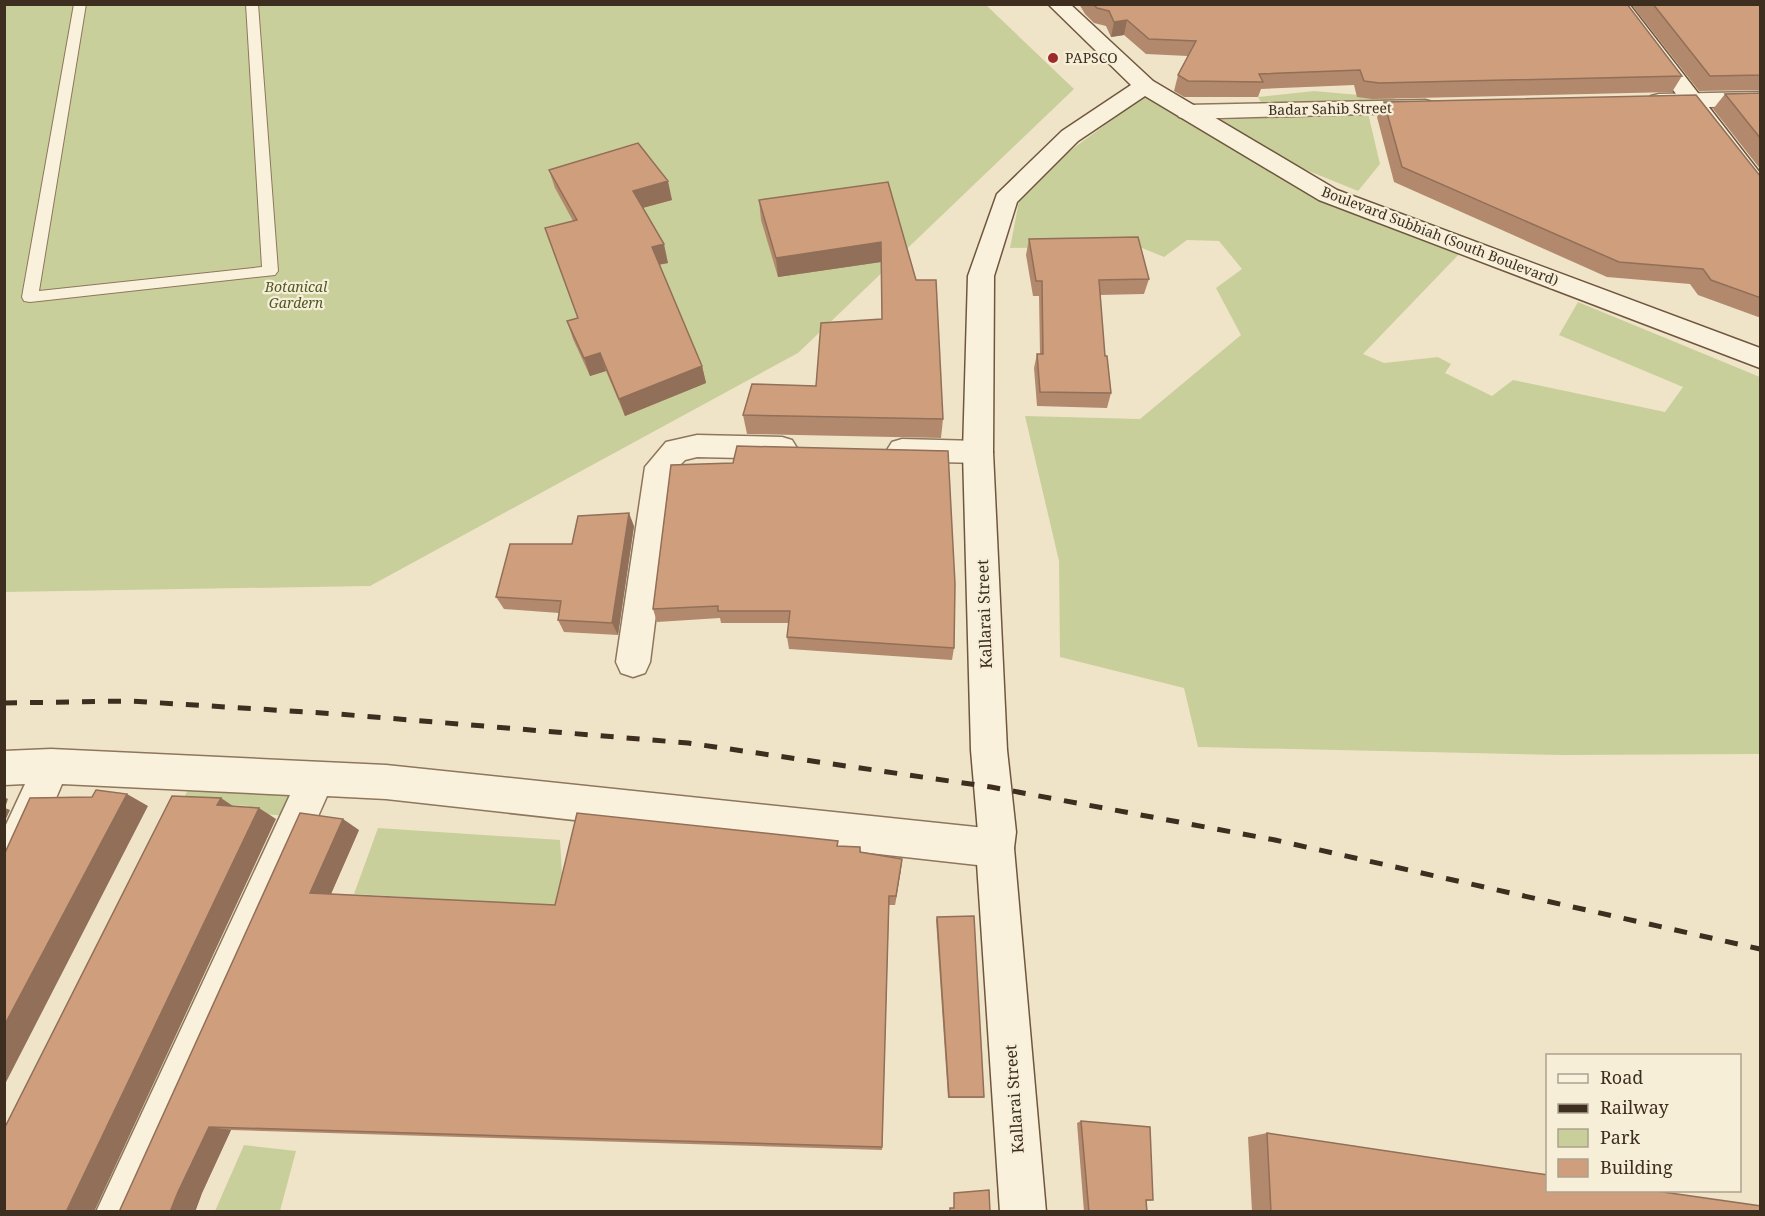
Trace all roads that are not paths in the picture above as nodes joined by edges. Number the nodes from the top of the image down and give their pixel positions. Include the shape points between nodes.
1 (80, 4) edge
2 (252, 4) edge
3 (1058, 4) edge
4 (1618, 4) edge
5 (1145, 86) junction
6 (1761, 99) edge
7 (1693, 100) junction
8 (1635, 101) edge
9 (1446, 106) edge
10 (1187, 112) junction
11 (1761, 188) edge
12 (1761, 358) edge
13 (814, 448) edge
14 (873, 450) edge
15 (978, 452) junction
16 (633, 662) dead end
17 (51, 766) junction
18 (4, 768) edge
19 (316, 779) junction
20 (995, 848) junction
21 (4, 874) edge
22 (119, 1212) edge
23 (1023, 1212) edge

1 - 2 lane via 30,297 270,272
3 - 5 street, Boulevard Subbiah (South Boulevard)
4 - 7 street
5 - 10 street, Boulevard Subbiah (South Boulevard)
5 - 15 street, Kallarai Street via 1070,136 1006,199 981,276
6 - 7 street
7 - 8 street
7 - 11 street
9 - 10 street, Badar Sahib Street
10 - 12 street, Boulevard Subbiah (South Boulevard) via 1328,195
13 - 16 street via 697,446 676,450 660,467
14 - 15 street
15 - 20 street, Kallarai Street
17 - 18 street
17 - 19 street via 179,790
17 - 21 street
19 - 20 street via 398,784
19 - 22 street
20 - 23 street, Kallarai Street

